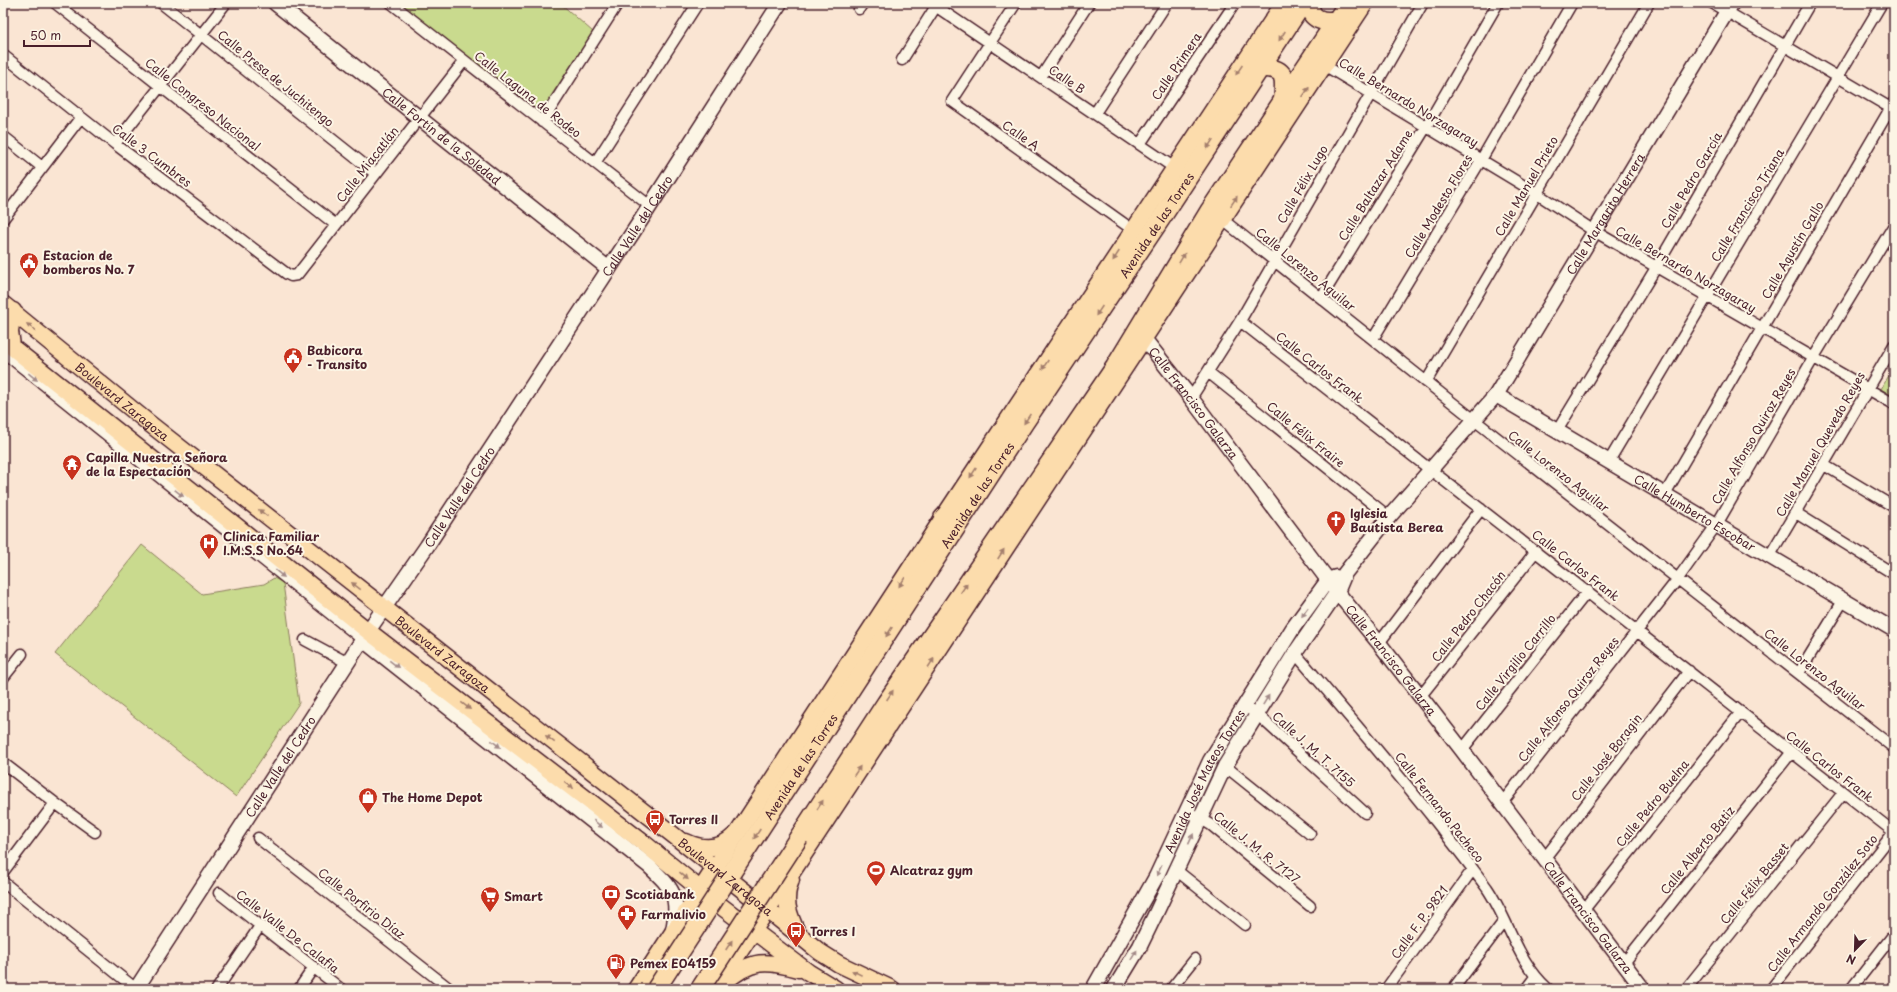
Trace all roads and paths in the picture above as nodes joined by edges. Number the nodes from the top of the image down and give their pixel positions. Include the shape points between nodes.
1 (54, 3) edge
2 (161, 3) edge
3 (226, 3) edge
4 (275, 3) edge
5 (618, 3) edge
6 (698, 3) edge
7 (780, 3) edge
8 (1016, 3) edge
9 (1089, 3) edge
10 (1167, 3) edge
11 (1235, 3) edge
12 (1284, 3) edge
13 (1303, 3) edge
14 (1310, 3) edge
15 (1348, 3) edge
16 (1365, 3) edge
17 (1423, 3) edge
18 (1498, 3) edge
19 (1572, 3) edge
20 (1649, 3) edge
21 (1712, 3) edge
22 (1810, 3) edge
23 (1882, 3) edge
24 (393, 4) edge
25 (935, 4) edge
26 (1729, 7) edge
27 (1337, 20) junction
28 (201, 35) junction
29 (990, 42) junction
30 (1784, 46) junction
31 (3, 55) edge
32 (902, 60) dead end
33 (464, 61) junction
34 (1324, 65) junction
35 (1261, 68) junction
36 (1041, 77) junction
37 (1838, 78) junction
38 (160, 86) junction
39 (1369, 94) junction
40 (1283, 101) junction
41 (1893, 107) edge
42 (1095, 113) junction
43 (81, 117) junction
44 (419, 118) junction
45 (542, 122) junction
46 (1426, 127) junction
47 (3, 136) edge
48 (116, 144) junction
49 (1140, 144) junction
50 (1480, 160) junction
51 (595, 163) junction
52 (42, 167) junction
53 (1182, 173) junction
54 (376, 174) junction
55 (1536, 192) junction
56 (650, 206) junction
57 (1216, 214) junction
58 (3, 219) edge
59 (336, 225) junction
60 (1894, 225) edge
61 (1134, 230) junction
62 (1594, 231) junction
63 (1274, 260) junction
64 (1657, 266) junction
65 (609, 269) junction
66 (287, 274) joint
67 (1708, 297) junction
68 (1321, 298) junction
69 (6, 310) edge
70 (1240, 321) junction
71 (1762, 327) junction
72 (1140, 335) junction
73 (1373, 339) junction
74 (1894, 345) edge
75 (6, 346) edge
76 (1814, 357) junction
77 (1208, 372) junction
78 (1426, 382) junction
79 (1868, 388) junction
80 (1496, 395) junction
81 (1191, 398) junction
82 (1894, 404) edge
83 (1473, 419) junction
84 (1558, 431) junction
85 (1609, 461) junction
86 (1824, 465) junction
87 (1431, 469) junction
88 (986, 481) junction
89 (1665, 494) junction
90 (1894, 507) edge
91 (1482, 509) junction
92 (1796, 513) junction
93 (1389, 517) junction
94 (943, 518) junction
95 (1717, 524) junction
96 (1536, 551) junction
97 (1769, 556) junction
98 (1345, 573) junction
99 (1894, 574) edge
100 (1328, 580) junction
101 (1677, 580) junction
102 (1588, 591) junction
103 (1337, 592) junction
104 (1843, 601) junction
105 (384, 608) junction
106 (1894, 630) edge
107 (1638, 631) junction
108 (366, 635) junction
109 (305, 640) dead end
110 (1380, 644) junction
111 (1295, 653) junction
112 (22, 654) dead end
113 (348, 664) junction
114 (1689, 671) junction
115 (1799, 673) junction
116 (3, 678) edge
117 (1420, 697) junction
118 (1244, 706) junction
119 (1741, 712) junction
120 (1256, 714) junction
121 (1228, 731) junction
122 (1241, 739) junction
123 (1894, 748) edge
124 (1462, 750) junction
125 (1791, 753) junction
126 (3, 763) edge
127 (534, 766) junction
128 (1224, 766) junction
129 (1843, 793) junction
130 (54, 803) junction
131 (1502, 803) junction
132 (1187, 811) junction
133 (1365, 813) dead end
134 (1200, 818) junction
135 (746, 822) junction
136 (95, 832) dead end
137 (1894, 832) edge
138 (670, 834) junction
139 (1310, 834) dead end
140 (258, 838) dead end
141 (802, 857) junction
142 (1544, 859) junction
143 (715, 868) junction
144 (1473, 869) junction
145 (1176, 870) junction
146 (3, 872) edge
147 (3, 882) edge
148 (701, 890) junction
149 (218, 893) dead end
150 (1310, 906) dead end
151 (768, 910) junction
152 (1583, 910) junction
153 (1504, 922) junction
154 (1245, 925) dead end
155 (260, 926) junction
156 (754, 931) junction
157 (673, 933) junction
158 (1894, 934) edge
159 (798, 935) junction
160 (1195, 959) dead end
161 (1624, 963) junction
162 (314, 967) junction
163 (808, 972) junction
164 (1535, 977) junction
165 (136, 989) edge
166 (218, 989) edge
167 (299, 989) edge
168 (341, 989) edge
169 (450, 989) edge
170 (636, 989) edge
171 (656, 989) edge
172 (700, 989) edge
173 (715, 989) edge
174 (836, 989) edge
175 (892, 989) edge
176 (1093, 989) edge
177 (1114, 989) edge
178 (1171, 989) edge
179 (1386, 989) edge
180 (1453, 989) edge
181 (1526, 989) edge
182 (1548, 989) edge
183 (1643, 989) edge
184 (1686, 989) edge
185 (1771, 989) edge
186 (1851, 989) edge

1 - 38 street, Calle Congreso Nacional
2 - 28 street, Calle Presa de Juchitengo
3 - 28 street
4 - 44 street, Calle Fortín de la Soledad
5 - 45 street
6 - 51 street
7 - 56 street, Calle Valle del Cedro
8 - 29 street
9 - 36 street
10 - 42 street
11 - 49 street, Calle Primera
12 -> 53 main road, Avenida de las Torres
13 -> 35 highway, Avenida de las Torres
14 - 27 highway via 1313,15 1319,20
15 - 27 highway
16 - 34 main road
17 - 39 street, Calle Félix Lugo
18 - 46 street, Calle Baltazar Adame
19 - 50 street, Calle Modesto Flores
20 - 55 street, Calle Manuel Prieto
21 - 26 street
22 - 30 street, Calle Pedro García
23 - 37 street, Calle Francisco Triana
24 - 33 street, Calle Laguna de Rodeo
25 - 29 street, Calle B
25 - 32 street
26 - 30 street
26 - 62 street, Calle Margarito Herrera
27 - 40 highway
28 - 38 street
28 - 54 street, Calle Presa de Juchitengo
29 - 36 street, Calle B
29 - 61 street, Calle A via 952,101
30 - 37 street
30 - 64 street, Calle Pedro García
31 - 43 street, Calle 3 Cumbres
33 - 44 street, Calle Miacatlán
33 - 45 street, Calle Laguna de Rodeo
34 - 39 street, Calle Bernardo Norzagaray
57 -> 34 main road
35 - 40 highway via 1271,67 1283,75
35 -> 53 highway, Avenida de las Torres
36 - 42 street, Calle B
37 - 41 street
37 - 67 street, Calle Francisco Triana
38 - 48 street
38 - 59 street, Calle Congreso Nacional
39 - 46 street, Calle Bernardo Norzagaray
39 - 63 street, Calle Félix Lugo
40 - 57 highway
41 - 71 street, Calle Agustín Gallo
42 - 49 street, Calle B
43 - 48 street, Calle 3 Cumbres
43 - 52 street
44 - 54 street, Calle Miacatlán
44 - 65 street, Calle Fortín de la Soledad
45 - 51 street, Calle Laguna de Rodeo
46 - 50 street, Calle Bernardo Norzagaray
46 - 68 street, Calle Baltazar Adame
47 - 52 street
48 - 66 street, Calle 3 Cumbres
49 - 53 street, Calle B
50 - 55 street, Calle Bernardo Norzagaray
50 - 73 street, Calle Modesto Flores
51 - 56 street, Calle Laguna de Rodeo
52 - 58 street
53 - 61 main road, Avenida de las Torres via 1153,200
53 -> 88 highway, Avenida de las Torres
54 - 59 street, Calle Miacatlán
55 - 62 street, Calle Bernardo Norzagaray
55 - 78 street, Calle Manuel Prieto
56 - 65 street, Calle Valle del Cedro
57 - 63 street, Calle Lorenzo Aguilar
72 -> 57 highway
59 - 66 street, Calle Miacatlán via 297,275
60 - 76 street, Calle Alfonso Quiroz Reyes
61 -> 94 main road, Avenida de las Torres
62 - 64 street, Calle Bernardo Norzagaray
62 - 80 street, Calle Margarito Herrera
63 - 68 street, Calle Lorenzo Aguilar
63 - 70 street, Calle Félix Lugo
64 - 67 street, Calle Bernardo Norzagaray
64 - 84 street, Calle Pedro García
65 - 105 street, Calle Valle del Cedro
67 - 71 street, Calle Bernardo Norzagaray
67 - 85 street, Calle Francisco Triana
68 - 73 street, Calle Lorenzo Aguilar
69 - 75 main road via 10,331
105 -> 69 main road, Boulevard Zaragoza
70 - 77 street, Calle Félix Lugo
70 - 87 street, Calle Carlos Frank
71 - 76 street, Calle Bernardo Norzagaray
71 - 89 street, Calle Agustín Gallo
72 - 81 street, Calle Francisco Galarza
141 -> 72 main road via 1121,374
172 -> 72 highway, bridge via 886,703
73 - 78 street, Calle Lorenzo Aguilar
74 - 79 street, Calle Manuel Quevedo Reyes
75 -> 108 main road, Boulevard Zaragoza
76 - 79 street, Calle Bernardo Norzagaray
76 - 95 street, Calle Alfonso Quiroz Reyes
77 - 81 street, Calle Félix Lugo
77 - 93 street, Calle Félix Fraire
78 - 83 street, Calle Lorenzo Aguilar
79 - 82 street, Calle Bernardo Norzagaray
79 - 86 street, Calle Manuel Quevedo Reyes
80 - 83 street, Calle Margarito Herrera
80 - 84 street, Calle Humberto Escobar
81 - 100 street, Calle Francisco Galarza
83 - 87 street, Calle Margarito Herrera
83 - 101 street, Calle Lorenzo Aguilar
84 - 85 street, Calle Humberto Escobar
85 - 89 street, Calle Humberto Escobar
86 - 90 street
86 - 92 street, Calle Manuel Quevedo Reyes
87 - 91 street, Calle Carlos Frank
87 - 93 street, Calle Margarito Herrera
88 - 94 highway
88 -> 171 highway, Avenida de las Torres, bridge
89 - 95 street, Calle Humberto Escobar
91 - 96 street, Calle Carlos Frank
91 - 110 street
92 - 97 street, Calle Manuel Quevedo Reyes
92 - 99 street
93 - 98 street, Calle Margarito Herrera
94 -> 135 main road, Avenida de las Torres
95 - 97 street, Calle Humberto Escobar
95 - 101 street, Calle Alfonso Quiroz Reyes
96 - 102 street, Calle Carlos Frank
96 - 117 street, Calle Pedro Chacón
97 - 104 street, Calle Humberto Escobar
98 - 100 street
98 - 103 street, Avenida José Mateos Torres
100 - 103 street, Calle Francisco Galarza
100 -> 118 street, Avenida José Mateos Torres via 1293,628
101 - 107 street, Calle Alfonso Quiroz Reyes
101 - 115 street, Calle Lorenzo Aguilar
102 - 107 street, Calle Carlos Frank
102 - 124 street, Calle Virgilio Carrillo
103 - 110 street, Calle Francisco Galarza
103 - 111 street, Avenida José Mateos Torres
104 - 106 street, Calle Humberto Escobar
104 - 115 street
105 - 108 street, Calle Valle del Cedro
138 -> 105 main road, Boulevard Zaragoza
107 - 114 street, Calle Carlos Frank
107 - 131 street, Calle Alfonso Quiroz Reyes
108 - 113 street, Calle Valle del Cedro
108 -> 127 main road, Boulevard Zaragoza
109 - 113 street
110 - 117 street, Calle Francisco Galarza
120 -> 111 street, Avenida José Mateos Torres
111 - 144 street, Calle Fernando Pacheco via 1390,764
112 - 116 street
113 - 165 street, Calle Valle del Cedro
114 - 119 street, Calle Carlos Frank
114 - 142 street, Calle José Boragin
115 - 123 street, Calle Lorenzo Aguilar
117 - 124 street, Calle Francisco Galarza
118 - 120 street, Calle J. M. T. 7155
118 - 121 street, Avenida José Mateos Torres
119 - 125 street, Calle Carlos Frank
119 - 152 street, Calle Pedro Buelna
120 - 122 street, Avenida José Mateos Torres
120 - 133 street, Calle J. M. T. 7155
121 - 122 street
121 - 132 street, Avenida José Mateos Torres via 1210,761
122 - 128 street, Avenida José Mateos Torres
124 - 131 street, Calle Francisco Galarza
125 - 129 street, Calle Carlos Frank
125 - 161 street, Calle Alberto Batiz
126 - 130 street
127 -> 148 main road, Boulevard Zaragoza via 651,848
127 -> 157 street via 670,887 676,900 677,914
128 - 134 street, Avenida José Mateos Torres
128 - 139 street
129 - 137 street, Calle Carlos Frank
129 - 184 street, Calle Félix Basset
130 - 136 street
130 - 146 street
131 - 142 street, Calle Francisco Galarza
132 - 134 street, Calle J. M. R. 7127
132 -> 176 street, Avenida José Mateos Torres via 1156,877
145 -> 134 street, Avenida José Mateos Torres
134 - 150 street, Calle J. M. R. 7127
135 - 138 main road via 729,841 714,848 703,848
135 - 143 main road
137 - 185 street, Calle Armando González Soto
138 - 143 main road, Boulevard Zaragoza
140 - 169 street, Calle Porfirio Díaz
141 - 151 main road
141 - 159 main road via 788,887 786,899
142 - 152 street, Calle Francisco Galarza
143 - 148 main road
143 - 151 main road, Boulevard Zaragoza
144 - 153 street, Calle Fernando Pacheco via 1488,890
144 - 179 street, Calle F. P. 9821
145 - 154 street
177 -> 145 street, Avenida José Mateos Torres via 1140,946
147 - 165 street
148 - 156 main road, Boulevard Zaragoza
148 - 157 main road
149 - 155 street, Calle Valle De Calafia
151 - 156 main road
151 - 159 main road, Boulevard Zaragoza
152 - 161 street, Calle Francisco Galarza
153 - 164 street, Calle Fernando Pacheco
153 - 180 street
155 - 162 street, Calle Valle De Calafia
155 - 166 street
156 - 163 main road, Boulevard Zaragoza
156 - 173 main road
157 - 170 main road
158 - 186 street
175 -> 159 main road, Boulevard Zaragoza via 839,964
160 - 178 street
161 - 183 street, Calle Francisco Galarza
162 - 167 street
162 - 168 street, Calle Valle De Calafia
163 - 173 main road via 779,963 761,962 746,966
163 - 174 main road, Boulevard Zaragoza
164 - 181 street
164 - 182 street, Calle Fernando Pacheco

